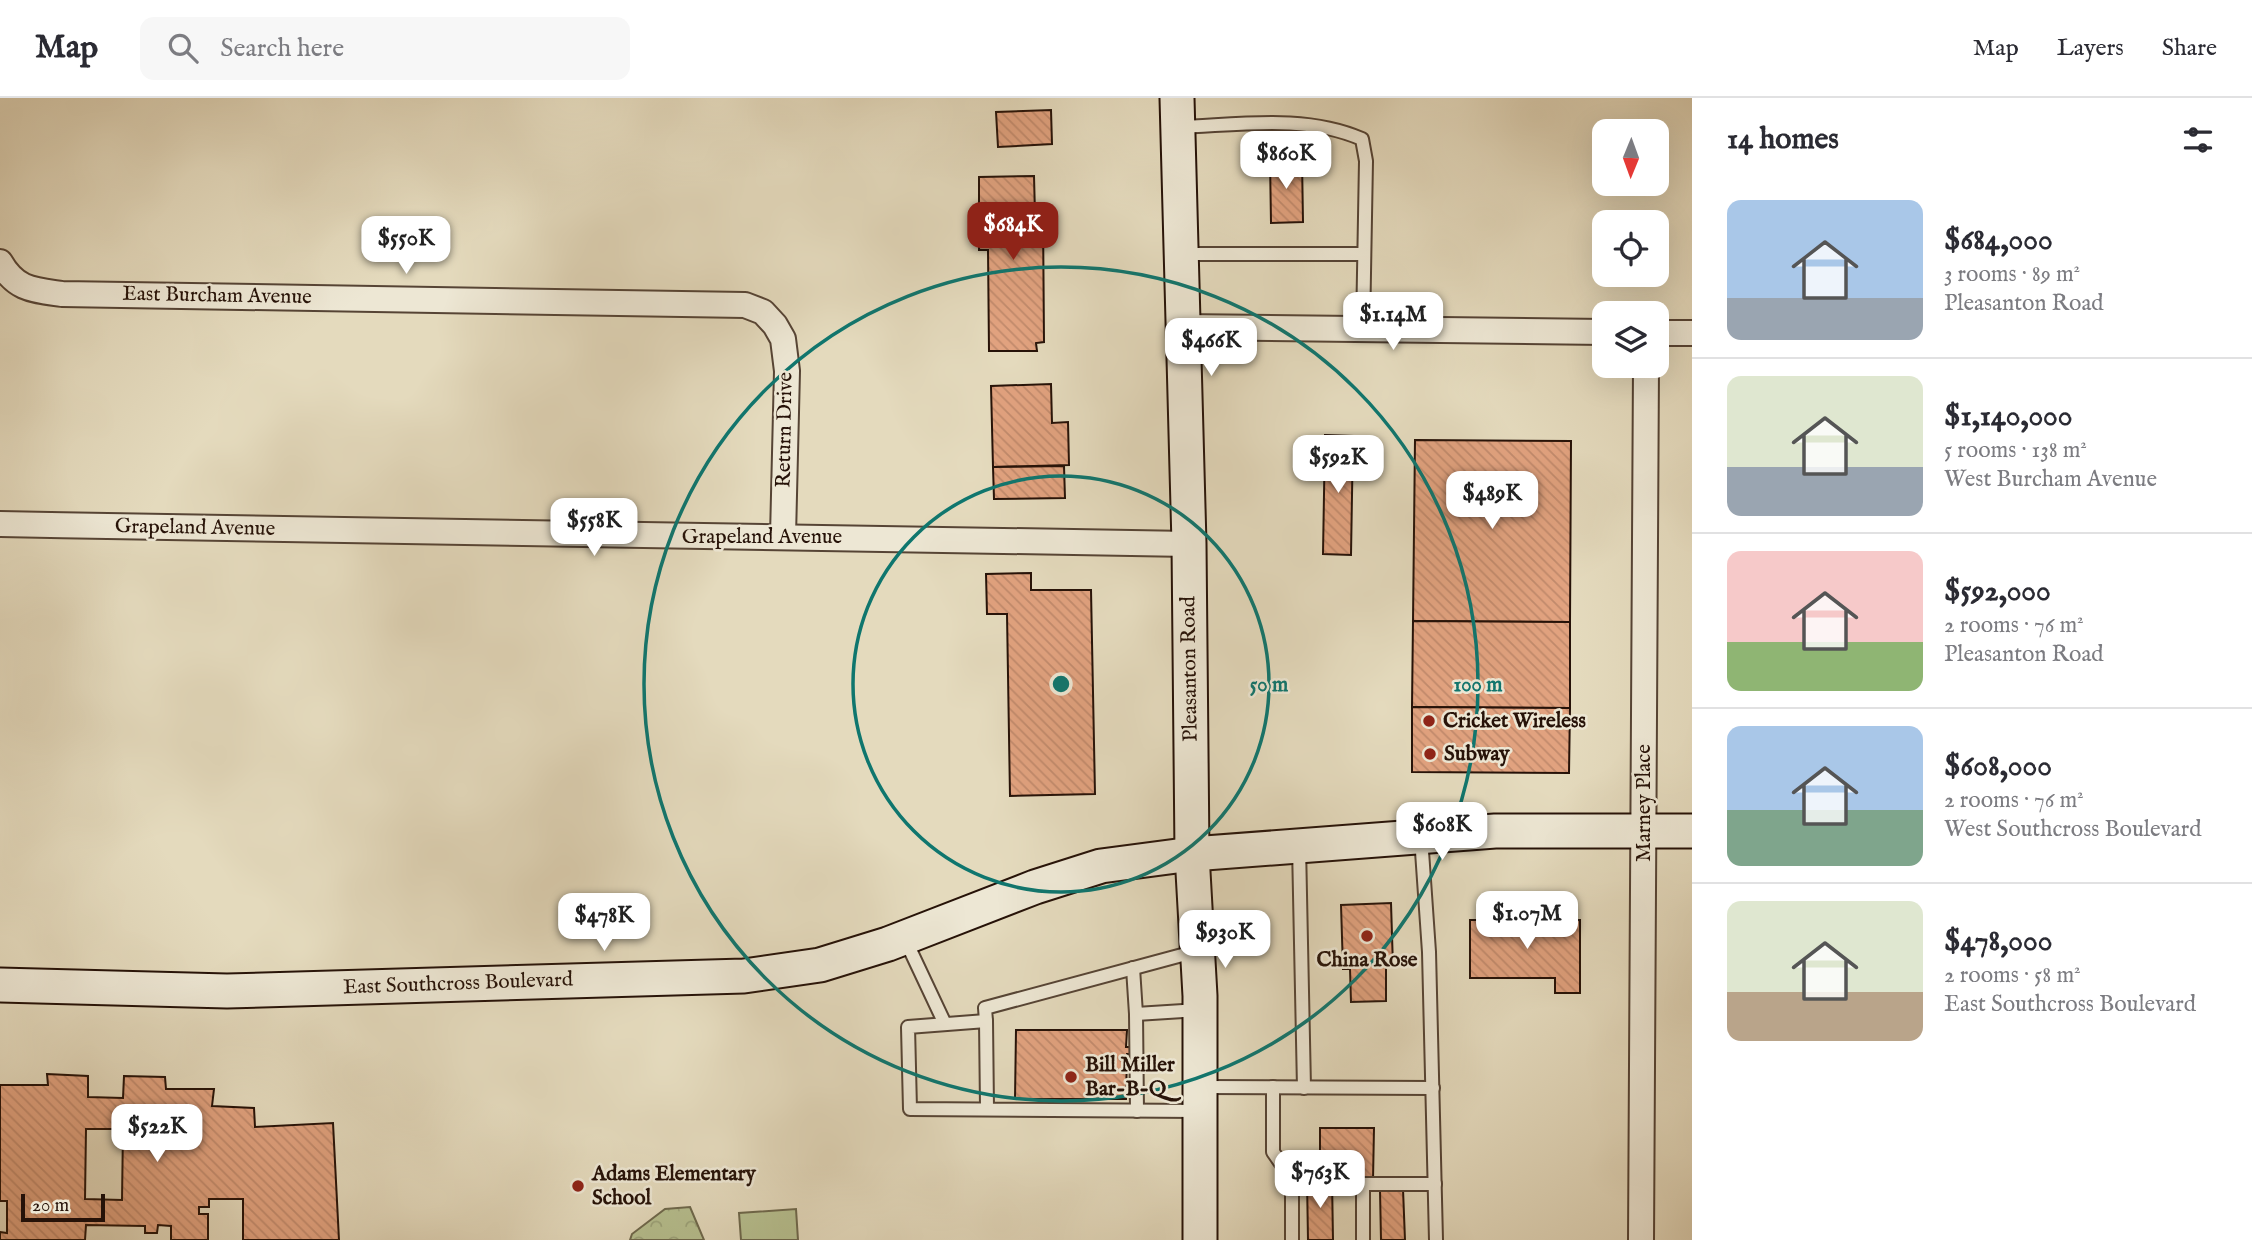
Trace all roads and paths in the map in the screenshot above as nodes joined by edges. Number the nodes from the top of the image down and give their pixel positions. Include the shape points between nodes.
1 (1178, 112) edge
2 (1181, 254) junction
3 (1364, 254) junction
4 (0, 262) edge
5 (775, 325) joint
6 (1182, 327) junction
7 (1363, 329) junction
8 (1592, 332) edge
9 (1669, 333) edge
10 (1692, 333) edge
11 (1646, 378) edge
12 (0, 524) edge
13 (783, 536) junction
14 (1189, 544) junction
15 (1644, 830) junction
16 (1692, 831) edge
17 (1421, 836) junction
18 (1299, 845) junction
19 (1192, 854) junction
20 (904, 937) junction
21 (1197, 951) junction
22 (1133, 968) junction
23 (0, 985) edge
24 (1199, 1010) junction
25 (1136, 1014) junction
26 (986, 1021) junction
27 (945, 1024) junction
28 (1273, 1087) junction
29 (1304, 1087) junction
30 (1433, 1088) junction
31 (1200, 1099) junction
32 (987, 1108) junction
33 (1137, 1111) junction
34 (1436, 1184) junction
35 (1200, 1240) edge
36 (1292, 1240) edge
37 (1363, 1240) edge
38 (1436, 1240) edge
39 (1641, 1240) edge

1 - 2 main road, Pleasanton Road
1 - 3 lane via 1306,123 1362,139 1366,161
2 - 3 lane
2 - 6 main road, Pleasanton Road
3 - 7 lane
4 - 5 street, East Burcham Avenue via 26,289 62,294 735,304 763,312
5 - 13 street, Return Drive via 783,340 788,370
6 - 7 street
6 - 14 main road, Pleasanton Road
7 - 8 street
9 - 10 street
11 - 15 street, Marney Place
12 - 13 street, Grapeland Avenue
13 - 14 street, Grapeland Avenue
14 - 19 main road, Pleasanton Road
15 - 16 main road, East Southcross Boulevard
15 - 17 main road, East Southcross Boulevard
15 - 39 street, Marney Place
17 - 18 main road, East Southcross Boulevard
17 - 30 lane
18 - 19 main road, East Southcross Boulevard
18 - 29 lane
19 - 20 main road, East Southcross Boulevard via 1101,866
19 - 21 main road, Pleasanton Road
20 - 23 main road, East Southcross Boulevard via 820,965 744,976 227,991
20 - 27 lane
21 - 22 lane
21 - 24 main road, Pleasanton Road
22 - 25 lane
22 - 26 lane via 985,1008
24 - 25 lane
24 - 31 main road, Pleasanton Road
25 - 33 lane
26 - 27 lane
26 - 32 lane
27 - 32 lane via 908,1027 910,1109
28 - 29 lane
28 - 31 lane
28 - 36 lane via 1273,1152 1292,1179
29 - 30 lane
30 - 34 lane
31 - 33 lane
31 - 35 main road, Pleasanton Road
32 - 33 lane
34 - 37 lane via 1363,1184
34 - 38 lane

